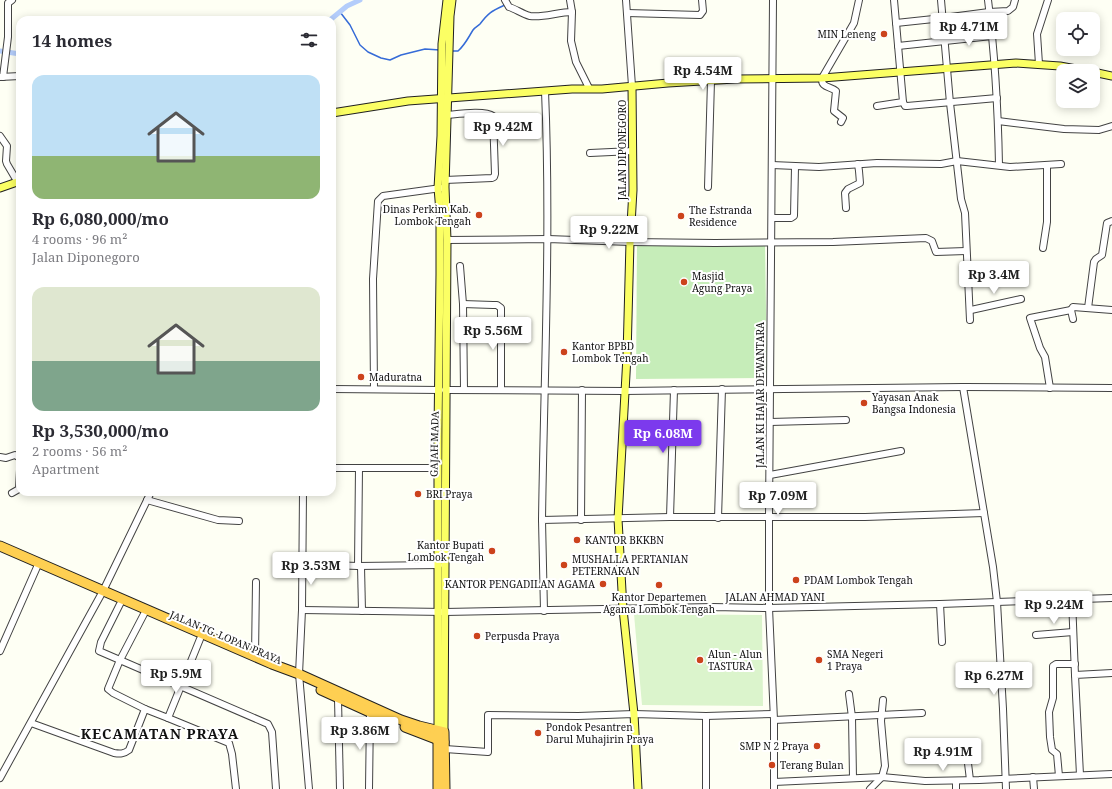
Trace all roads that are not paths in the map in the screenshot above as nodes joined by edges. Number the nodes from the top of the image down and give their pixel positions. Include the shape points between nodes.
1 (12, 0) edge
2 (446, 0) edge
3 (452, 0) edge
4 (570, 0) edge
5 (626, 0) edge
6 (702, 0) edge
7 (773, 0) edge
8 (859, 0) edge
9 (894, 0) edge
10 (941, 0) edge
11 (988, 0) edge
12 (1015, 0) edge
13 (1048, 0) edge
14 (506, 3) edge
15 (572, 12) junction
16 (989, 12) junction
17 (627, 13) junction
18 (943, 18) junction
19 (896, 23) junction
20 (992, 36) junction
21 (945, 40) junction
22 (446, 43) junction
23 (898, 46) junction
24 (445, 55) junction
25 (1039, 64) junction
26 (995, 65) junction
27 (1056, 66) edge
28 (947, 69) junction
29 (900, 72) junction
30 (1100, 73) edge
31 (16, 76) edge
32 (1112, 76) edge
33 (2, 77) edge
34 (773, 78) junction
35 (822, 78) junction
36 (710, 81) junction
37 (632, 86) junction
38 (589, 88) junction
39 (545, 91) junction
40 (997, 98) junction
41 (444, 99) junction
42 (903, 102) junction
43 (950, 103) junction
44 (877, 106) dead end
45 (336, 112) edge
46 (447, 115) junction
47 (998, 121) junction
48 (841, 122) dead end
49 (1112, 126) edge
50 (0, 136) edge
51 (633, 151) junction
52 (590, 153) dead end
53 (957, 161) junction
54 (858, 164) junction
55 (1061, 164) dead end
56 (772, 165) junction
57 (999, 165) junction
58 (1047, 165) junction
59 (795, 167) junction
60 (16, 177) edge
61 (16, 182) edge
62 (443, 185) junction
63 (708, 187) dead end
64 (0, 188) edge
65 (846, 208) dead end
66 (772, 218) junction
67 (1112, 221) edge
68 (548, 239) junction
69 (446, 240) junction
70 (630, 242) junction
71 (772, 242) junction
72 (1043, 248) dead end
73 (966, 251) junction
74 (460, 266) dead end
75 (443, 297) junction
76 (1021, 299) dead end
77 (463, 304) junction
78 (1088, 308) junction
79 (971, 310) junction
80 (1071, 310) junction
81 (1112, 310) edge
82 (1073, 319) dead end
83 (970, 320) dead end
84 (963, 386) junction
85 (1050, 388) junction
86 (1112, 388) edge
87 (336, 389) edge
88 (374, 389) junction
89 (722, 389) junction
90 (770, 389) junction
91 (443, 390) junction
92 (464, 390) junction
93 (502, 390) junction
94 (544, 390) junction
95 (582, 390) junction
96 (674, 390) junction
97 (624, 391) junction
98 (846, 420) dead end
99 (770, 422) junction
100 (901, 451) dead end
101 (16, 456) edge
102 (0, 457) edge
103 (336, 468) edge
104 (359, 468) junction
105 (438, 468) junction
106 (770, 475) junction
107 (16, 491) edge
108 (12, 493) dead end
109 (148, 496) edge
110 (303, 496) edge
111 (147, 500) junction
112 (984, 513) junction
113 (769, 517) junction
114 (442, 518) junction
115 (670, 518) junction
116 (718, 518) junction
117 (618, 519) junction
118 (542, 520) junction
119 (581, 520) junction
120 (238, 521) dead end
121 (0, 546) edge
122 (0, 552) edge
123 (302, 564) junction
124 (439, 565) junction
125 (360, 566) junction
126 (37, 567) junction
127 (256, 582) dead end
128 (101, 594) junction
129 (1112, 598) edge
130 (1072, 599) junction
131 (997, 602) junction
132 (120, 604) junction
133 (940, 604) junction
134 (769, 608) junction
135 (623, 609) junction
136 (302, 610) junction
137 (362, 611) junction
138 (544, 611) junction
139 (441, 612) junction
140 (144, 614) junction
141 (1073, 632) junction
142 (1036, 635) dead end
143 (200, 639) junction
144 (942, 642) dead end
145 (0, 651) edge
146 (255, 656) junction
147 (120, 660) junction
148 (1075, 664) junction
149 (1112, 673) edge
150 (1075, 675) junction
151 (299, 677) junction
152 (181, 686) junction
153 (849, 694) dead end
154 (338, 699) junction
155 (883, 700) dead end
156 (145, 709) junction
157 (370, 713) junction
158 (922, 713) dead end
159 (634, 714) junction
160 (881, 715) junction
161 (706, 716) junction
162 (773, 717) junction
163 (852, 717) junction
164 (168, 718) junction
165 (31, 723) junction
166 (441, 731) junction
167 (442, 744) junction
168 (967, 755) dead end
169 (1112, 774) edge
170 (1080, 775) junction
171 (1059, 776) junction
172 (882, 777) junction
173 (1033, 777) junction
174 (0, 778) edge
175 (853, 778) junction
176 (1006, 779) junction
177 (970, 780) junction
178 (956, 781) junction
179 (774, 782) junction
180 (236, 789) edge
181 (276, 789) edge
182 (309, 789) edge
183 (340, 789) edge
184 (369, 789) edge
185 (438, 789) edge
186 (445, 789) edge
187 (638, 789) edge
188 (706, 789) edge
189 (774, 789) edge
190 (870, 789) edge
191 (956, 789) edge
192 (1006, 789) edge
193 (1034, 789) edge

1 - 33 street via 8,3 8,37
2 - 22 main road
3 - 22 main road
4 - 15 street
5 - 17 street
6 - 17 street via 703,11 700,15
7 - 34 street, JALAN KI HAJAR DEWANTARA
8 - 35 street via 854,23
9 - 19 street
10 - 18 street
11 - 16 street
12 - 16 street via 1010,10
13 - 25 street via 1037,34
14 - 15 street via 529,16
15 - 38 street via 571,41 576,62
16 - 18 street
16 - 20 street
17 - 37 street
18 - 19 street
18 - 21 street
19 - 23 street
20 - 21 street
20 - 26 street
21 - 23 street
21 - 28 street
22 - 24 main road
23 - 29 street
24 - 41 main road
24 - 41 main road via 442,79
25 - 26 main road
25 - 27 main road
26 - 28 main road
26 - 40 street
28 - 29 main road
28 - 43 street
29 - 35 main road
29 - 42 street
30 - 32 main road
31 - 33 street
34 - 35 main road
34 - 36 main road
34 - 56 street, JALAN KI HAJAR DEWANTARA
35 - 48 street via 825,86 836,91 834,111 843,118
36 - 37 main road
36 - 63 street
37 - 38 main road
37 - 51 main road, JALAN DIPONEGORO
38 - 39 main road
39 - 41 main road
39 - 68 street
40 - 43 street
40 - 47 street
41 - 45 main road via 408,101
41 - 46 main road, GAJAH MADA
41 - 62 main road, GAJAH MADA via 441,136
42 - 43 street via 905,106
42 - 44 street
43 - 53 street
46 - 62 main road, GAJAH MADA
46 - 62 street via 475,113 493,116 495,174 492,178
47 - 49 street via 1064,129 1099,130
47 - 57 street
50 - 60 street via 7,146 7,164
51 - 52 street
51 - 70 main road, JALAN DIPONEGORO
53 - 54 street via 941,164
53 - 57 street
53 - 73 street via 965,213
54 - 59 street
54 - 65 street via 860,183 845,193
55 - 58 street
56 - 59 street
56 - 66 street, JALAN KI HAJAR DEWANTARA
57 - 58 street
58 - 72 street via 1047,222
59 - 66 street via 794,216
61 - 64 main road
62 - 69 main road, GAJAH MADA
62 - 75 main road, GAJAH MADA via 440,212
62 - 88 street via 387,195 378,201 373,279
66 - 71 street, JALAN KI HAJAR DEWANTARA
67 - 78 street via 1107,223 1102,255 1094,262
68 - 69 street
68 - 70 street
68 - 94 street
69 - 75 main road, GAJAH MADA
70 - 71 street
70 - 97 main road, JALAN DIPONEGORO
71 - 73 street via 926,238 932,241 936,252
71 - 90 street, JALAN KI HAJAR DEWANTARA
73 - 79 street
74 - 77 street
75 - 91 main road, GAJAH MADA
76 - 79 street
77 - 92 street
77 - 93 street via 497,305 501,308
78 - 80 street via 1075,307
78 - 81 street
79 - 83 street
80 - 82 street
80 - 85 street via 1030,318 1040,348 1046,357
84 - 85 street
84 - 90 street
84 - 112 street
85 - 86 street
87 - 88 street
88 - 91 street
89 - 90 street
89 - 96 street
89 - 116 street
90 - 99 street, JALAN KI HAJAR DEWANTARA
91 - 92 street
91 - 105 main road, GAJAH MADA
91 - 114 main road, GAJAH MADA
92 - 93 street
93 - 94 street
94 - 95 street
94 - 118 street
95 - 97 street
95 - 119 street
96 - 97 street
96 - 115 street
97 - 117 main road, JALAN DIPONEGORO
98 - 99 street
99 - 106 street, JALAN KI HAJAR DEWANTARA
100 - 106 street
101 - 102 street
103 - 104 street
104 - 105 street
104 - 125 street
105 - 114 main road, GAJAH MADA
106 - 113 street, JALAN KI HAJAR DEWANTARA
107 - 108 street
109 - 111 street
110 - 123 street
111 - 120 street via 218,520
111 - 128 street
112 - 113 street
112 - 131 street
113 - 116 street
113 - 134 street, JALAN KI HAJAR DEWANTARA
114 - 124 main road, GAJAH MADA
114 - 139 main road, GAJAH MADA
115 - 116 street
115 - 117 street
117 - 119 street
117 - 135 main road, JALAN DIPONEGORO
118 - 119 street
118 - 138 street
121 - 128 highway, JALAN TG. LOPAN PRAYA
122 - 126 highway, JALAN TG. LOPAN PRAYA
123 - 125 street
123 - 136 street
124 - 125 street
124 - 139 main road, GAJAH MADA
125 - 137 street
126 - 128 highway, JALAN TG. LOPAN PRAYA
126 - 145 street
127 - 146 street
128 - 132 highway, JALAN TG. LOPAN PRAYA
128 - 146 highway, JALAN TG. LOPAN PRAYA
128 - 165 street
129 - 130 street, JALAN AHMAD YANI
130 - 131 street, JALAN AHMAD YANI
130 - 141 street
131 - 133 street, JALAN AHMAD YANI
131 - 176 street
132 - 140 highway, JALAN TG. LOPAN PRAYA
132 - 147 street via 99,650
133 - 134 street, JALAN AHMAD YANI
133 - 144 street
134 - 135 street, JALAN AHMAD YANI
134 - 162 street, JALAN KI HAJAR DEWANTARA
135 - 138 street, JALAN AHMAD YANI
135 - 159 main road, JALAN DIPONEGORO
136 - 137 street, JALAN AHMAD YANI
136 - 151 street
137 - 139 street, JALAN AHMAD YANI
138 - 139 street, JALAN AHMAD YANI
139 - 166 main road, GAJAH MADA
140 - 143 highway, JALAN TG. LOPAN PRAYA
140 - 147 street
141 - 142 street
141 - 148 street
143 - 151 highway, JALAN TG. LOPAN PRAYA
143 - 152 street
146 - 151 highway, JALAN TG. LOPAN PRAYA
147 - 152 street
147 - 156 street via 108,690
148 - 150 street
148 - 171 street via 1052,666 1050,732 1052,750 1057,754
149 - 150 street
150 - 170 street
151 - 154 highway, JALAN TG. LOPAN PRAYA
151 - 166 highway, JALAN TG. LOPAN PRAYA via 401,720
151 - 182 street
152 - 164 street
152 - 181 street via 270,726
153 - 163 street
154 - 157 highway, JALAN TG. LOPAN PRAYA
154 - 183 street
155 - 160 street
156 - 164 street
156 - 165 street via 129,750 118,754
157 - 167 highway, JALAN TG. LOPAN PRAYA
157 - 184 street
158 - 160 street
159 - 161 street
159 - 167 street via 488,715 488,752
159 - 187 main road, JALAN DIPONEGORO
160 - 163 street
160 - 172 street via 885,763
161 - 162 street
161 - 188 street
162 - 163 street
162 - 179 street, JALAN KI HAJAR DEWANTARA
163 - 175 street
164 - 180 street via 229,744
165 - 174 street
166 - 167 highway, GAJAH MADA
167 - 185 highway, GAJAH MADA
167 - 186 highway, GAJAH MADA
168 - 177 street
169 - 170 street
170 - 171 street
171 - 173 street
172 - 175 street
172 - 178 street
172 - 190 street
173 - 176 street
173 - 193 street
175 - 179 street
176 - 177 street
176 - 192 street
177 - 178 street
178 - 191 street
179 - 189 street, JALAN KI HAJAR DEWANTARA

